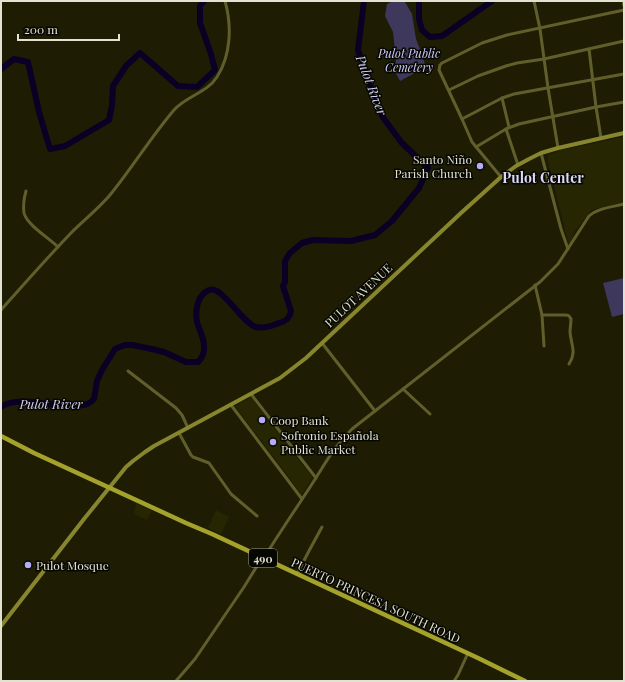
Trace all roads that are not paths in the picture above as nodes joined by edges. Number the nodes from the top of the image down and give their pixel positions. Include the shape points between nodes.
1 (225, 1) edge
2 (534, 1) edge
3 (623, 1) edge
4 (624, 6) edge
5 (624, 10) edge
6 (540, 29) junction
7 (624, 41) edge
8 (589, 49) junction
9 (544, 59) junction
10 (624, 74) edge
11 (593, 80) junction
12 (548, 88) junction
13 (449, 90) junction
14 (502, 98) junction
15 (624, 102) edge
16 (596, 107) junction
17 (553, 117) junction
18 (462, 119) junction
19 (508, 128) junction
20 (624, 133) edge
21 (601, 138) junction
22 (476, 147) junction
23 (558, 148) junction
24 (541, 153) junction
25 (518, 165) junction
26 (501, 177) junction
27 (26, 191) dead end
28 (624, 204) edge
29 (58, 247) junction
30 (568, 249) junction
31 (535, 286) junction
32 (1, 310) edge
33 (542, 315) junction
34 (322, 342) junction
35 (544, 346) dead end
36 (570, 364) dead end
37 (128, 371) dead end
38 (403, 389) junction
39 (251, 394) junction
40 (231, 405) junction
41 (375, 411) junction
42 (430, 414) dead end
43 (188, 428) junction
44 (179, 433) junction
45 (1, 436) edge
46 (316, 478) junction
47 (110, 487) junction
48 (302, 499) junction
49 (257, 516) dead end
50 (322, 527) dead end
51 (263, 558) junction
52 (297, 574) junction
53 (1, 626) edge
54 (468, 653) junction
55 (176, 681) edge
56 (454, 681) edge
57 (525, 681) edge

1 - 29 street via 228,11 229,43 224,64 217,78 178,106 110,195
2 - 6 street
3 - 4 street
5 - 6 street
6 - 9 street
6 - 13 street via 482,43 442,63 439,70
7 - 8 street
8 - 9 street
8 - 11 street
9 - 12 street
9 - 13 street via 496,69
10 - 11 street
11 - 12 street
11 - 16 street
12 - 14 street
12 - 17 street
13 - 18 street
14 - 18 street
14 - 19 street
15 - 16 street
16 - 17 street
16 - 21 street
17 - 19 street
17 - 23 street
18 - 22 street
19 - 22 street
19 - 25 street
20 - 21 street, PULOT AVENUE
21 - 23 street, PULOT AVENUE
22 - 26 street
23 - 24 street, PULOT AVENUE
24 - 25 street, PULOT AVENUE
24 - 30 street
25 - 26 street, PULOT AVENUE
26 - 34 street, PULOT AVENUE
27 - 29 street via 24,212 28,222
28 - 30 street via 600,210 589,216
29 - 32 street
30 - 31 street via 558,264
31 - 33 street
31 - 38 street
33 - 35 street
33 - 36 street via 565,314 570,317 574,352
34 - 39 street, PULOT AVENUE via 280,378
34 - 41 street
37 - 43 street via 176,408
38 - 41 street
38 - 42 street
39 - 40 street, PULOT AVENUE
39 - 46 street
40 - 43 street, PULOT AVENUE
40 - 48 street
41 - 46 street via 352,429 335,447
43 - 44 street, PULOT AVENUE
44 - 47 street, PULOT AVENUE via 139,456
44 - 49 street via 191,455 209,463 231,494
45 - 47 main road, PUERTO PRINCESA SOUTH ROAD / 490
46 - 48 street
47 - 51 main road, PUERTO PRINCESA SOUTH ROAD / 490
47 - 53 street, PULOT AVENUE
48 - 51 street
50 - 52 street
51 - 52 main road, PUERTO PRINCESA SOUTH ROAD / 490
51 - 55 street via 195,659
52 - 54 main road, PUERTO PRINCESA SOUTH ROAD / 490
54 - 56 street
54 - 57 main road, PUERTO PRINCESA SOUTH ROAD / 490

